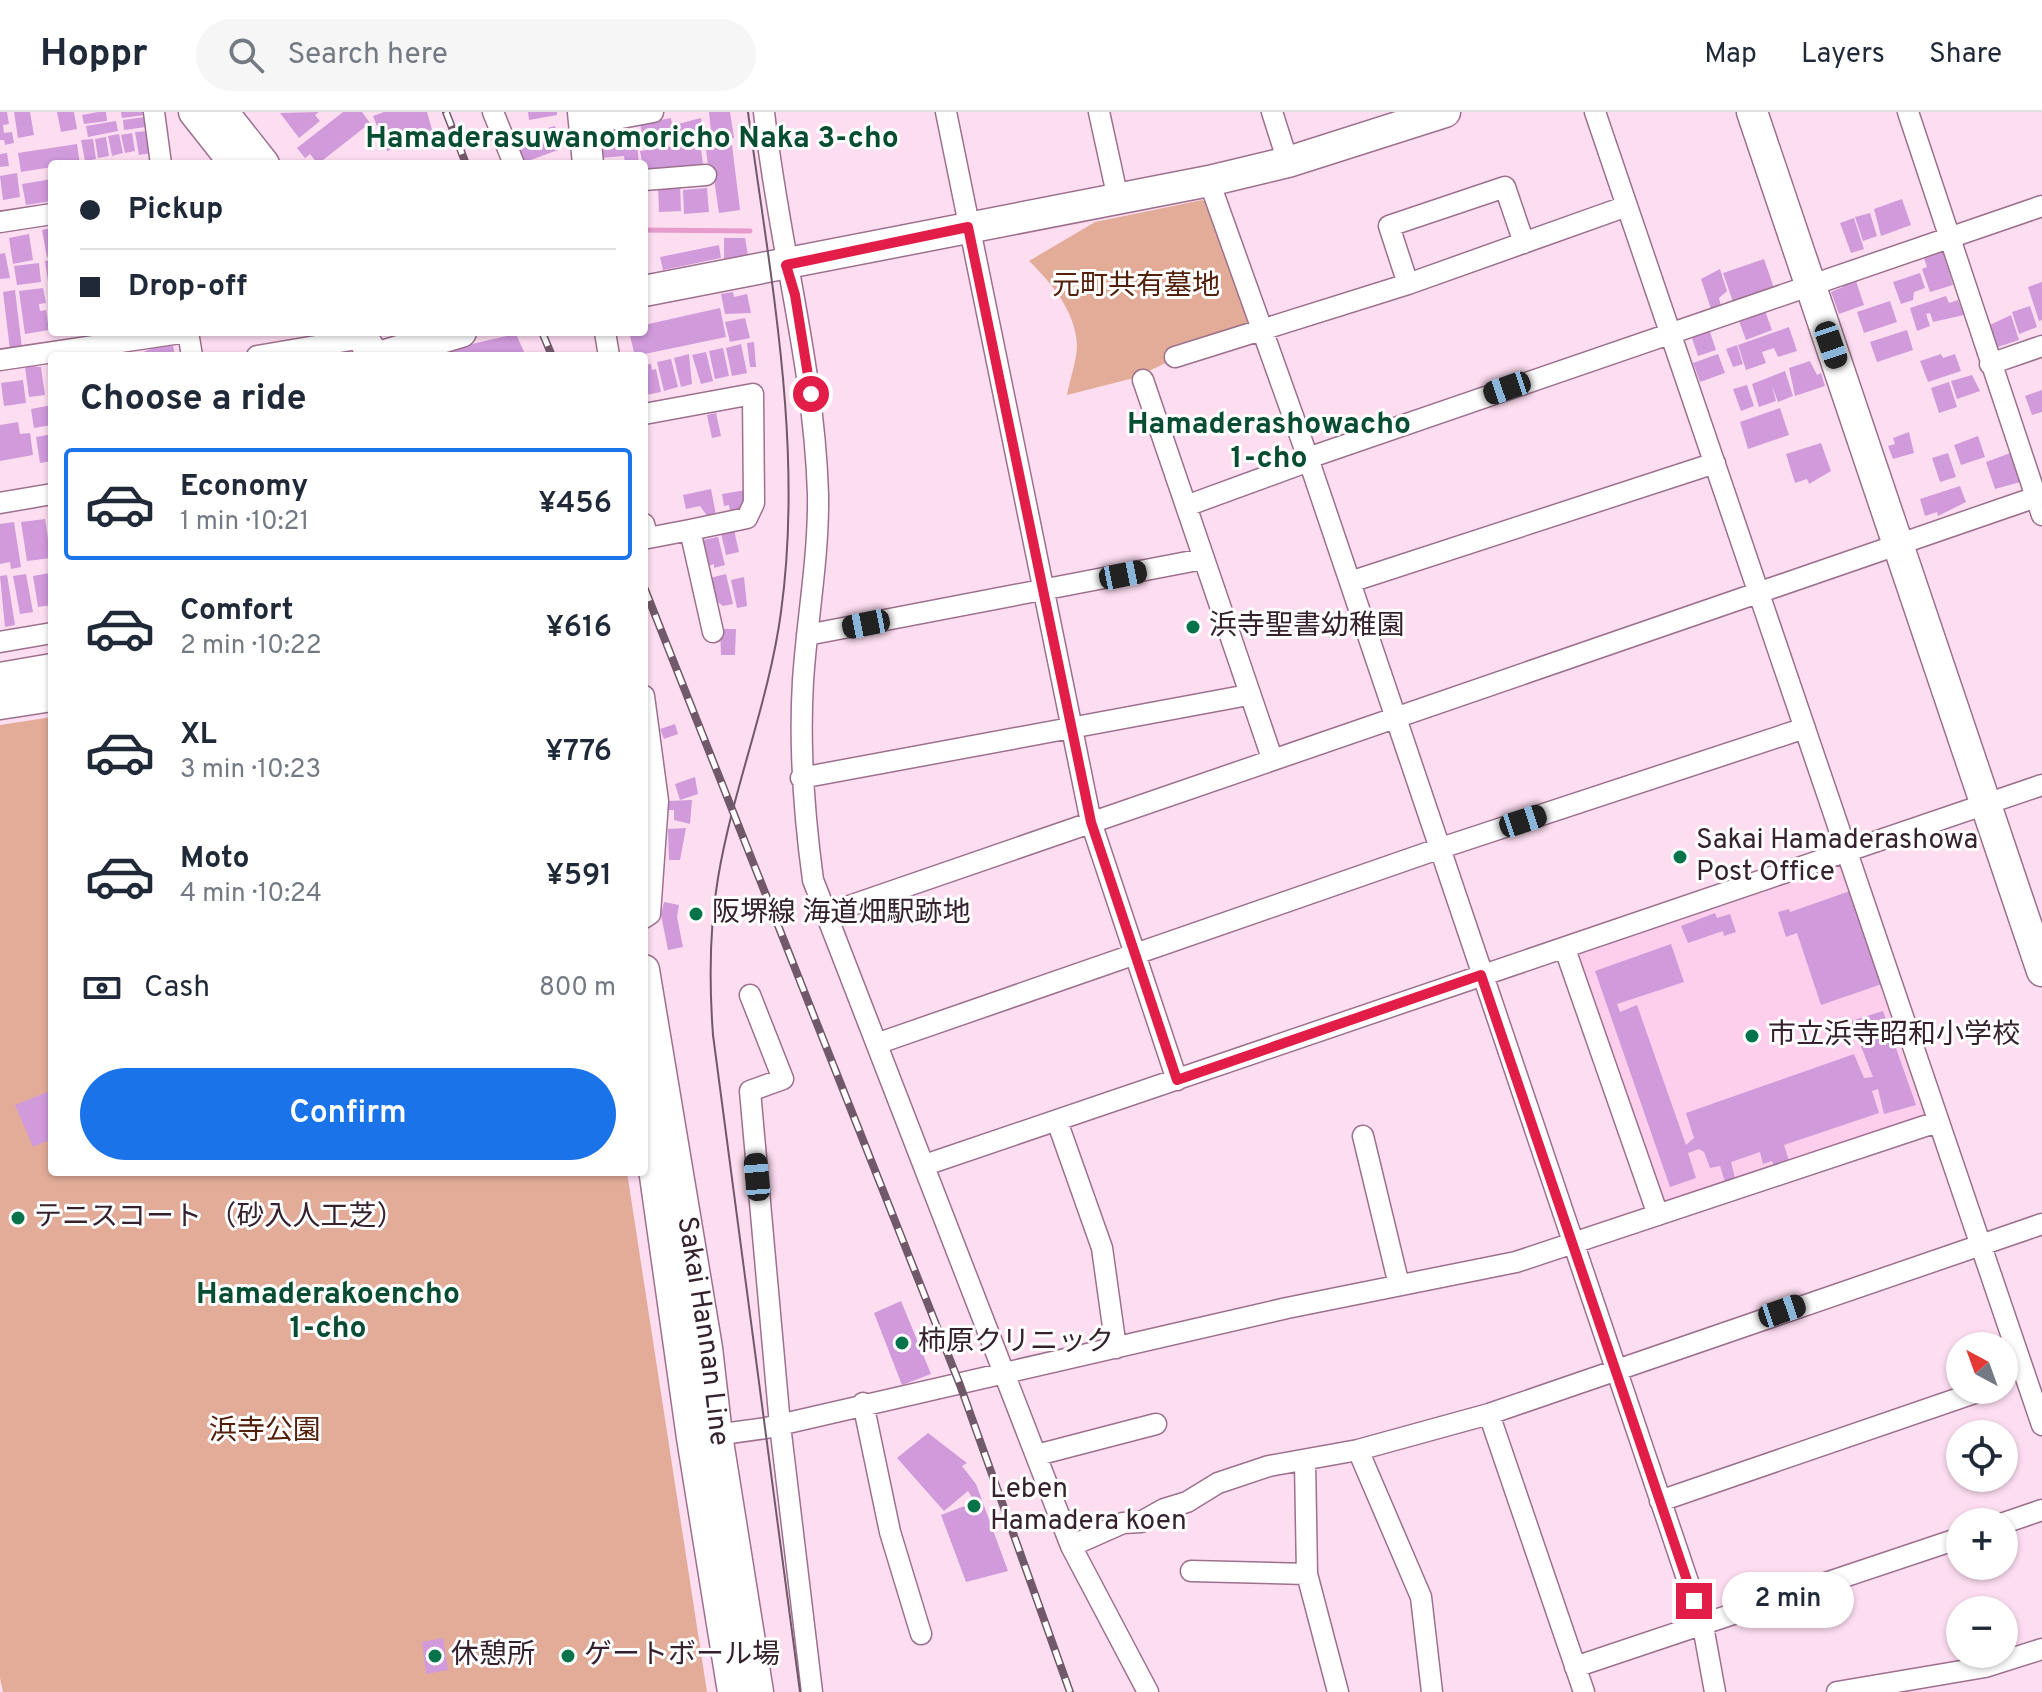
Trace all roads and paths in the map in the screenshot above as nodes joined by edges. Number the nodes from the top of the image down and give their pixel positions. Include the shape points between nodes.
1 (154, 112) edge
2 (194, 112) edge
3 (223, 112) edge
4 (493, 112) edge
5 (653, 112) edge
6 (764, 112) edge
7 (946, 112) edge
8 (1099, 112) edge
9 (1272, 112) edge
10 (1595, 112) edge
11 (1752, 112) edge
12 (1908, 112) edge
13 (1437, 113) edge
14 (583, 119) edge
15 (160, 160) edge
16 (232, 160) edge
17 (261, 160) edge
18 (512, 160) edge
19 (588, 160) edge
20 (1288, 162) junction
21 (706, 175) dead end
22 (648, 180) edge
23 (1209, 181) junction
24 (1118, 199) junction
25 (1627, 206) junction
26 (2042, 206) edge
27 (48, 215) edge
28 (0, 222) edge
29 (968, 227) junction
30 (1949, 238) junction
31 (1524, 243) junction
32 (786, 265) junction
33 (1408, 284) junction
34 (1811, 284) junction
35 (648, 290) edge
36 (1263, 328) junction
37 (1670, 332) junction
38 (161, 336) edge
39 (438, 336) edge
40 (379, 346) edge
41 (2042, 346) edge
42 (54, 352) edge
43 (306, 352) edge
44 (48, 353) edge
45 (1175, 357) dead end
46 (0, 360) edge
47 (1990, 364) junction
48 (1143, 380) dead end
49 (648, 413) edge
50 (1308, 460) junction
51 (1715, 463) junction
52 (48, 495) edge
53 (2040, 502) edge
54 (0, 503) edge
55 (1186, 506) junction
56 (690, 530) junction
57 (648, 538) edge
58 (1899, 546) junction
59 (1203, 559) junction
60 (1350, 582) junction
61 (1043, 591) junction
62 (1760, 594) junction
63 (713, 632) dead end
64 (48, 634) edge
65 (807, 635) junction
66 (0, 642) edge
67 (48, 670) edge
68 (0, 678) edge
69 (1248, 695) junction
70 (48, 697) edge
71 (0, 704) edge
72 (1395, 717) junction
73 (648, 726) edge
74 (1071, 726) junction
75 (1805, 728) junction
76 (1272, 758) junction
77 (801, 778) junction
78 (2042, 785) edge
79 (1985, 805) junction
80 (1091, 822) junction
81 (1438, 849) junction
82 (1846, 854) junction
83 (826, 914) junction
84 (648, 915) edge
85 (1565, 949) junction
86 (1135, 956) junction
87 (2042, 971) edge
88 (1481, 975) junction
89 (648, 994) edge
90 (750, 995) dead end
91 (879, 1043) junction
92 (1177, 1080) junction
93 (648, 1121) edge
94 (1057, 1121) junction
95 (1937, 1122) junction
96 (1363, 1136) dead end
97 (925, 1165) junction
98 (1658, 1215) junction
99 (2042, 1224) edge
100 (1978, 1243) junction
101 (1571, 1244) junction
102 (1399, 1285) junction
103 (1116, 1348) junction
104 (1614, 1368) junction
105 (1006, 1374) junction
106 (2024, 1376) junction
107 (2018, 1378) edge
108 (863, 1403) junction
109 (1946, 1403) edge
110 (1489, 1414) junction
111 (1156, 1424) dead end
112 (780, 1425) junction
113 (2042, 1425) edge
114 (704, 1436) junction
115 (1358, 1450) junction
116 (1037, 1455) junction
117 (1305, 1461) junction
118 (1660, 1501) junction
119 (2042, 1510) edge
120 (2018, 1518) edge
121 (1946, 1543) edge
122 (1071, 1546) junction
123 (1191, 1571) dead end
124 (1307, 1574) junction
125 (1703, 1626) junction
126 (921, 1634) dead end
127 (2042, 1649) edge
128 (1575, 1667) junction
129 (733, 1692) edge
130 (758, 1692) edge
131 (812, 1692) edge
132 (1148, 1692) edge
133 (1338, 1692) edge
134 (1432, 1692) edge
135 (1584, 1692) edge
136 (1715, 1692) edge
137 (1837, 1692) edge

1 - 15 street
2 - 16 street
3 - 17 street
4 - 18 street
5 - 14 street
6 - 32 street
7 - 29 street
8 - 24 street
9 - 20 street
10 - 25 street
11 - 34 street
12 - 30 street
13 - 20 street
14 - 19 street
20 - 23 street
21 - 22 street
23 - 24 street
23 - 36 street
24 - 29 street
25 - 31 street
25 - 37 street
26 - 30 street
27 - 28 street
29 - 32 street
29 - 61 street
30 - 34 street
30 - 47 street
31 - 33 street
31 - 33 street via 1505,187 1389,226
32 - 35 street
32 - 65 street via 808,365 814,423 818,497
33 - 36 street
34 - 37 street
34 - 58 street
36 - 45 street
36 - 50 street
37 - 50 street
37 - 51 street
38 - 42 street
39 - 40 street
40 - 43 street
41 - 47 street
44 - 46 street
47 - 53 street
48 - 55 street
49 - 56 street via 753,394 751,510 747,518
50 - 55 street
50 - 60 street
51 - 60 street
51 - 62 street
52 - 54 street
53 - 58 street
55 - 59 street
56 - 57 street
56 - 63 street
58 - 62 street
58 - 79 street
59 - 61 street
59 - 69 street
60 - 72 street
61 - 65 street
61 - 74 street
62 - 72 street
62 - 75 street
64 - 66 street
65 - 77 street
67 - 68 street
69 - 74 street
69 - 76 street
70 - 71 street
72 - 76 street
72 - 81 street
73 - 84 street via 658,801
74 - 77 street
74 - 80 street
75 - 81 street
75 - 82 street
76 - 80 street
77 - 83 street via 813,880
78 - 79 street
79 - 82 street
79 - 87 street
80 - 83 street
80 - 86 street
81 - 86 street
81 - 88 street
82 - 85 street
82 - 95 street
83 - 91 street
85 - 88 street
85 - 98 street
86 - 91 street
86 - 92 street
88 - 92 street
88 - 101 street
89 - 114 street, Sakai Hannan Line via 707,1348
90 - 112 street via 783,1079 750,1091
91 - 97 street
92 - 94 street
93 - 114 street, Sakai Hannan Line
94 - 97 street
94 - 103 street via 1102,1248
95 - 98 street
95 - 100 street
96 - 102 street
97 - 105 street
98 - 101 street
99 - 100 street
100 - 104 street
100 - 106 street
101 - 102 street via 1516,1262
101 - 104 street
102 - 103 street
103 - 105 street
104 - 110 street
104 - 118 street
105 - 108 street
105 - 116 street
106 - 107 street
106 - 113 street
108 - 112 street
108 - 126 street via 890,1532
109 - 118 street
110 - 115 street
110 - 128 street
111 - 116 street
112 - 114 street
112 - 131 street
114 - 129 street, Sakai Hannan Line
114 - 130 street, Sakai Hannan Line
115 - 117 street
115 - 134 street via 1421,1597
116 - 122 street
117 - 122 street via 1218,1483 1141,1522 1123,1523
117 - 124 street
118 - 125 street
119 - 120 street
121 - 125 street
122 - 132 street
123 - 124 street
124 - 133 street
125 - 128 street
125 - 136 street
127 - 137 street via 1985,1667
128 - 135 street

